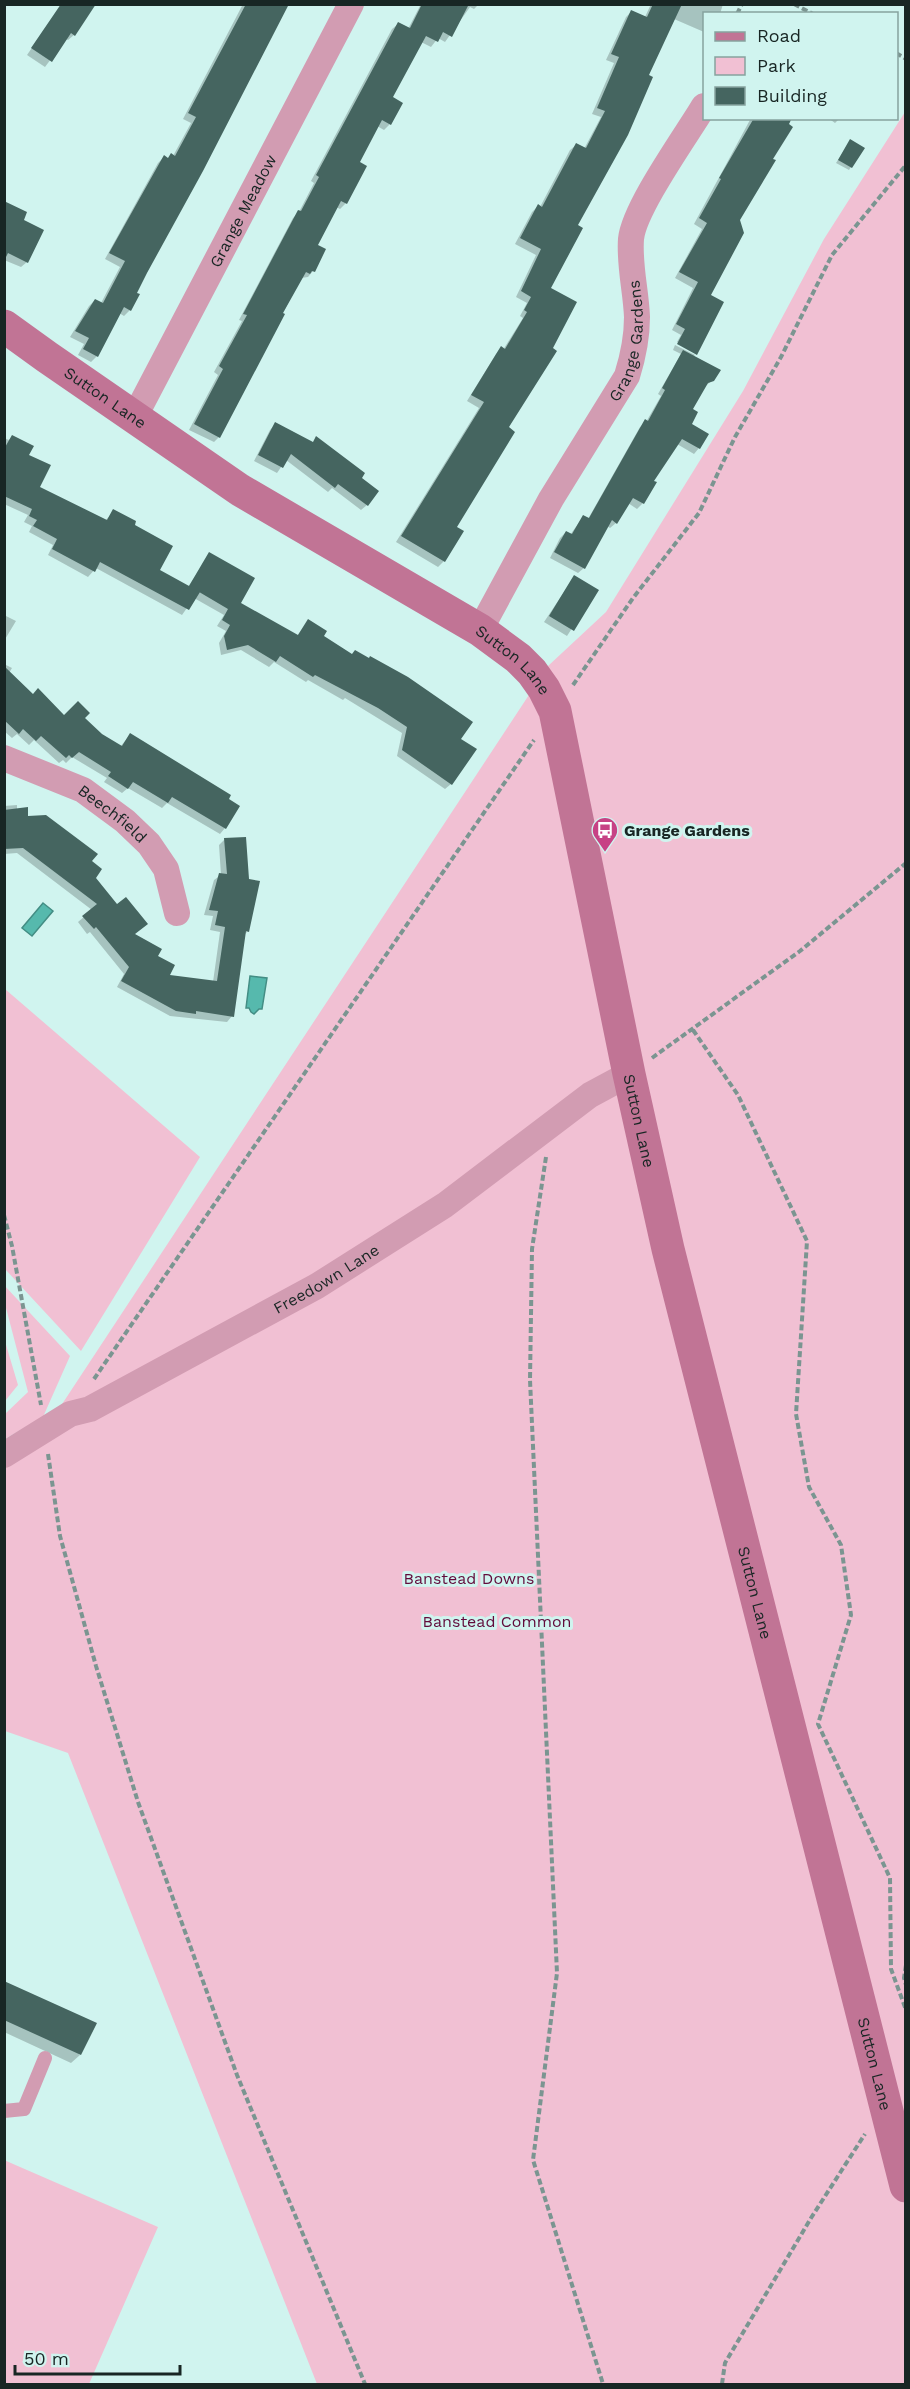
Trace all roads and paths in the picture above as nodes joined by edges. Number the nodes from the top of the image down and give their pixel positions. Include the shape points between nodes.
1 (351, 4) edge
2 (794, 4) edge
3 (809, 12) edge
4 (703, 109) edge
5 (906, 165) edge
6 (4, 326) edge
7 (134, 418) junction
8 (480, 630) junction
9 (555, 711) junction
10 (4, 758) edge
11 (906, 863) edge
12 (177, 913) dead end
13 (693, 1030) junction
14 (629, 1074) junction
15 (552, 1123) junction
16 (4, 1215) edge
17 (70, 1414) junction
18 (45, 1430) junction
19 (4, 1455) edge
20 (906, 1965) edge
21 (906, 1985) edge
22 (906, 2010) edge
23 (45, 2058) dead end
24 (885, 2103) junction
25 (4, 2111) edge
26 (906, 2186) edge
27 (365, 2385) edge
28 (603, 2385) edge
29 (722, 2385) edge

1 - 7 street, Grange Meadow
2 - 3 path
4 - 8 street, Grange Gardens via 635,223 631,238 637,318 634,354 627,376 551,500
5 - 9 path via 832,255 781,357 735,436 699,513 633,598
6 - 7 main road, Sutton Lane
7 - 8 main road, Sutton Lane via 240,490
8 - 9 main road, Sutton Lane via 519,658 544,689
9 - 14 main road, Sutton Lane
9 - 17 path
10 - 12 street, Beechfield via 83,790 125,821 149,844 166,869
11 - 13 path via 800,951
13 - 14 path
13 - 22 path via 738,1095 807,1241 796,1414 809,1487 840,1545 850,1615 818,1724 890,1878 891,1969
14 - 15 street, Freedown Lane via 590,1095
14 - 24 main road, Sutton Lane via 668,1249
15 - 17 street, Freedown Lane via 445,1205 317,1286 90,1408
15 - 28 path via 532,1249 530,1380 557,1973 533,2160
16 - 18 path
17 - 18 street, Freedown Lane
18 - 19 street, Freedown Lane
18 - 27 path via 60,1536 138,1802 237,2075
20 - 21 path
23 - 25 lane via 24,2109
24 - 26 main road, Sutton Lane
24 - 29 path via 725,2363

